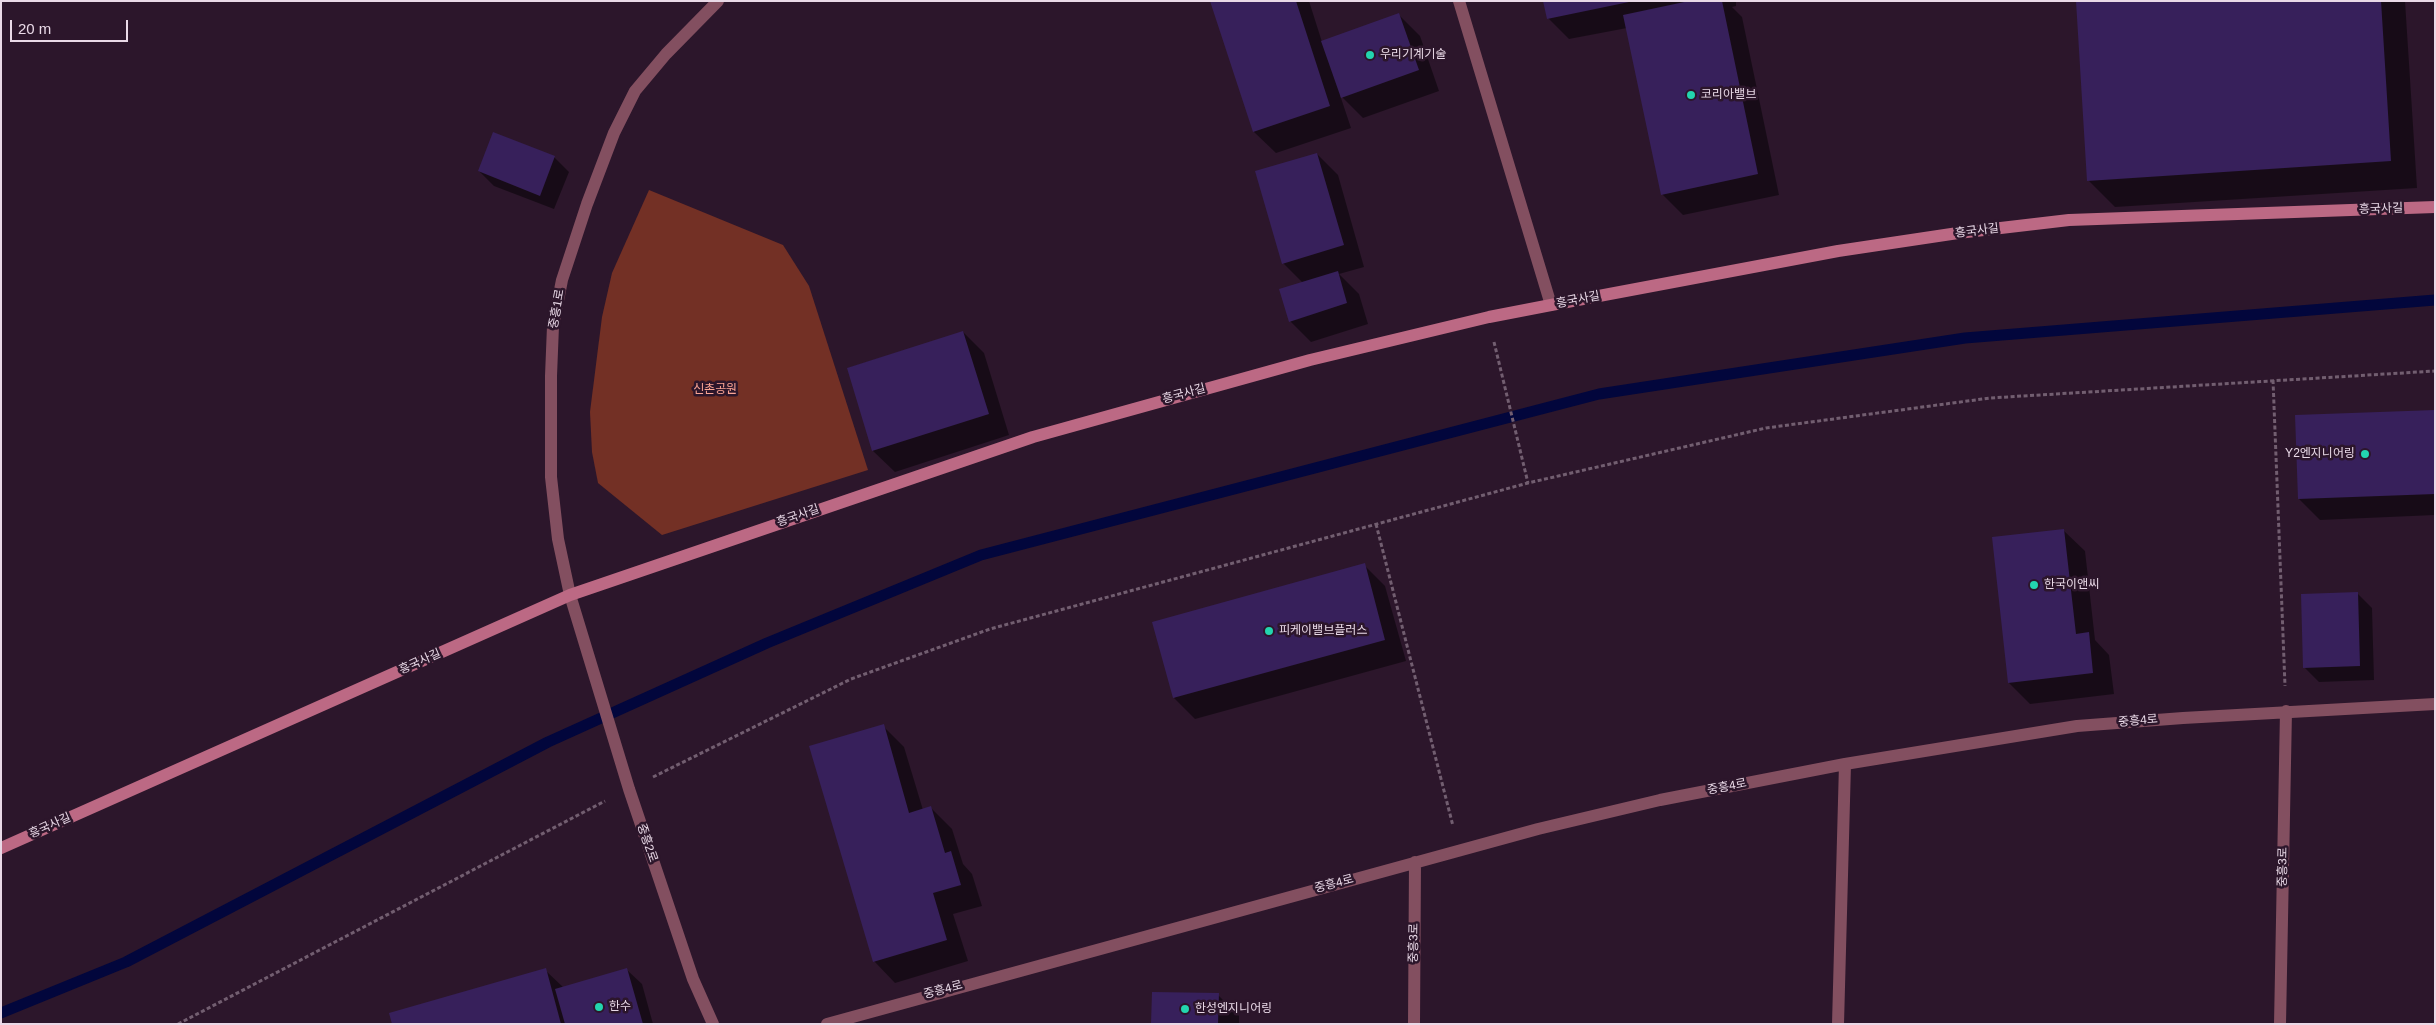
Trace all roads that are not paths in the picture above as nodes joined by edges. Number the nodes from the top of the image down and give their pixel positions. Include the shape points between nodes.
1 (718, 1) edge
2 (1459, 1) edge
3 (2435, 207) edge
4 (1551, 305) junction
5 (570, 595) junction
6 (588, 660) joint
7 (2435, 704) edge
8 (2286, 711) junction
9 (1845, 764) junction
10 (1, 848) edge
11 (1415, 862) junction
12 (713, 1024) edge
13 (827, 1024) edge
14 (1414, 1024) edge
15 (1838, 1024) edge
16 (2280, 1024) edge

1 - 5 street, 중흥1로 via 635,91 614,133 586,204 562,280 553,326 551,477 558,539
2 - 4 street
3 - 4 street, 흥국사길 via 2068,220 1838,251
4 - 5 street, 흥국사길 via 1310,360 1033,437
5 - 6 street, 중흥1로
5 - 10 street, 흥국사길
6 - 12 street, 중흥2로 via 692,978
7 - 8 street, 중흥4로
8 - 9 street, 중흥4로 via 2077,726
8 - 16 street, 중흥3로
9 - 11 street, 중흥4로 via 1660,800 1538,828
9 - 15 street
11 - 13 street, 중흥4로
11 - 14 street, 중흥3로

